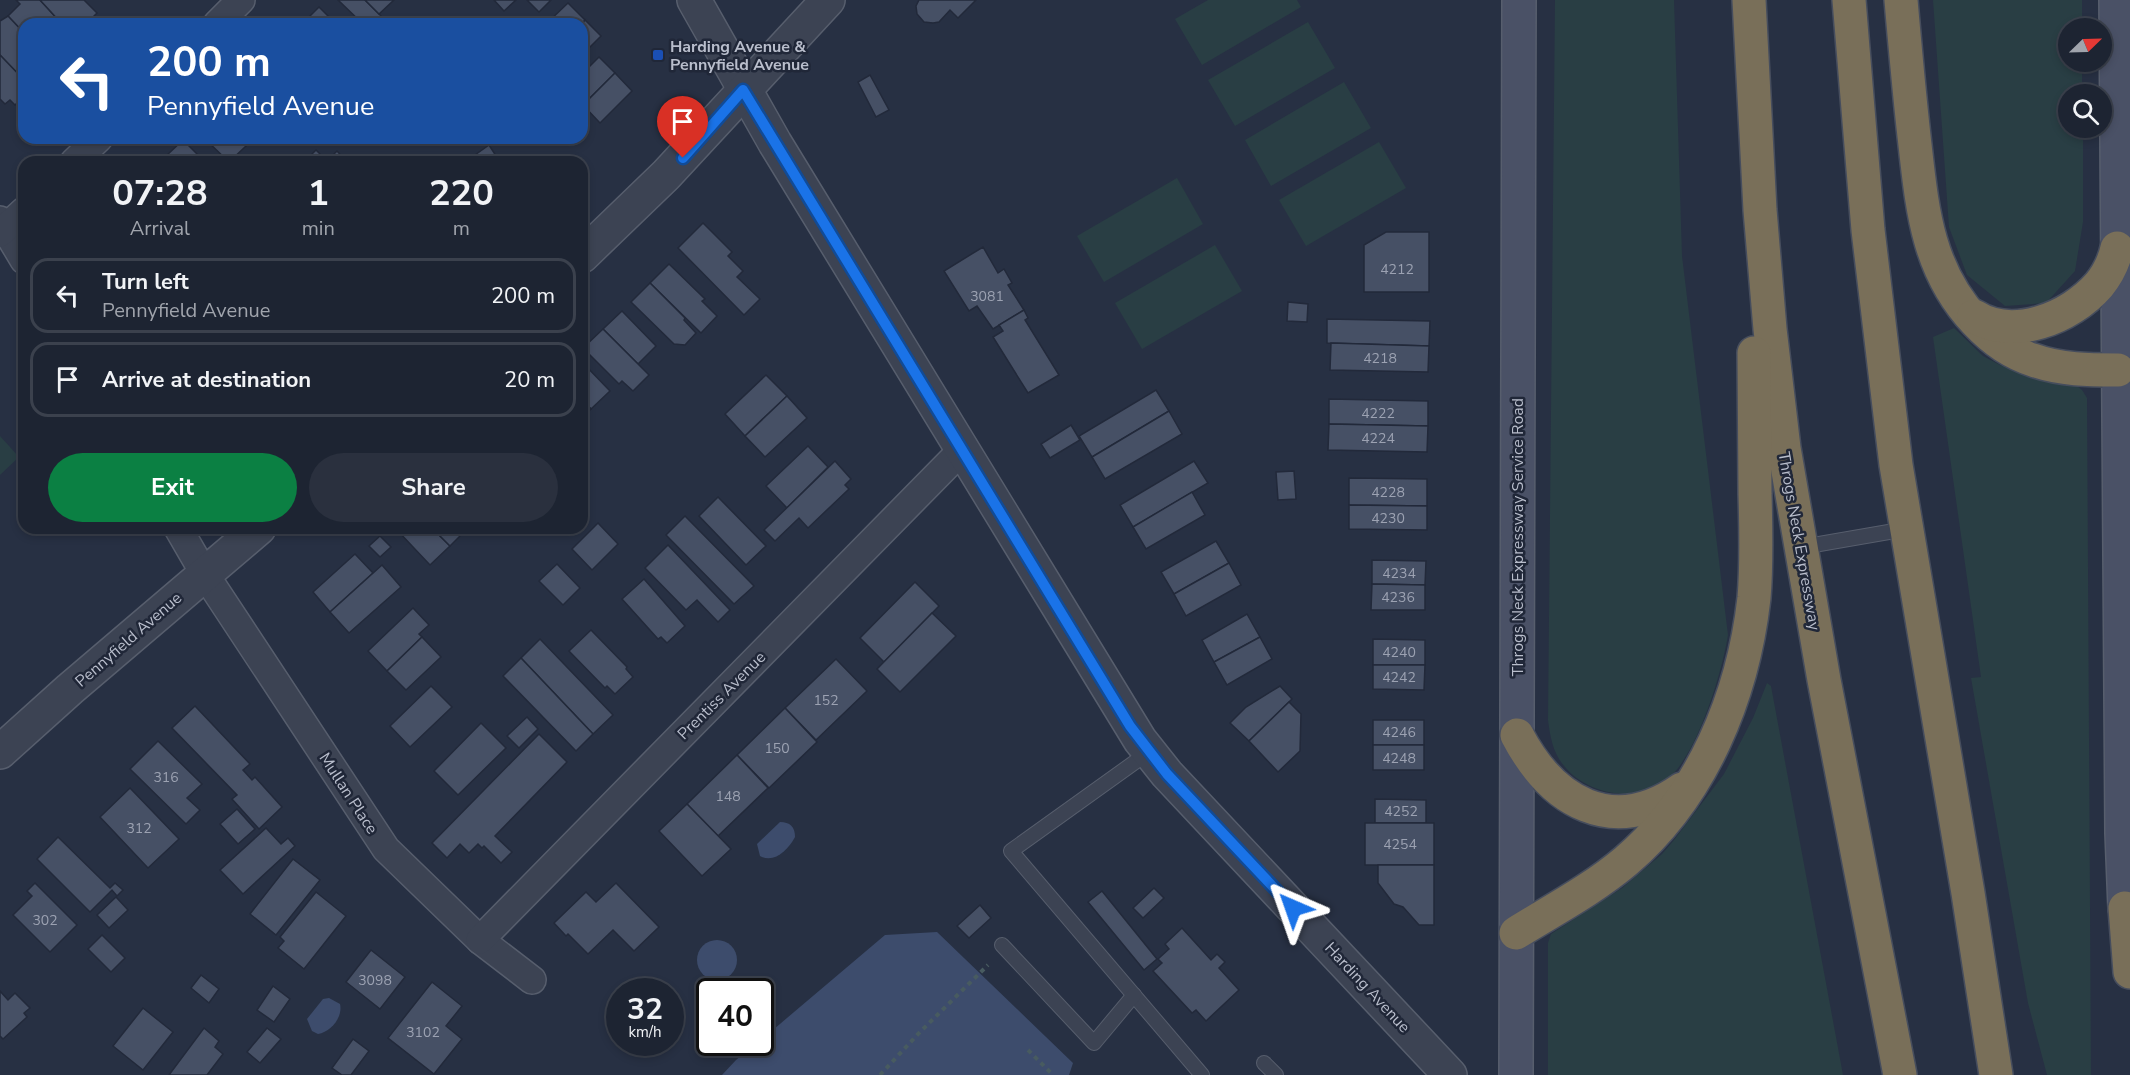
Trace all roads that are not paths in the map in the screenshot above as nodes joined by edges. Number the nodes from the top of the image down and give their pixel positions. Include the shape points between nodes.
1 (241, 0) edge
2 (694, 0) edge
3 (828, 0) edge
4 (1519, 0) edge
5 (1749, 0) edge
6 (1849, 0) edge
7 (1901, 0) edge
8 (2116, 0) edge
9 (222, 18) edge
10 (1750, 33) junction
11 (743, 90) junction
12 (93, 144) edge
13 (80, 156) edge
14 (7, 223) edge
15 (18, 247) edge
16 (2117, 248) junction
17 (588, 250) edge
18 (1964, 308) junction
19 (2124, 370) edge
20 (962, 450) junction
21 (1906, 529) junction
22 (181, 534) edge
23 (252, 534) edge
24 (1800, 548) junction
25 (204, 573) junction
26 (1517, 735) junction
27 (0, 752) edge
28 (1149, 752) junction
29 (1701, 768) junction
30 (2128, 908) edge
31 (1516, 933) junction
32 (480, 940) junction
33 (1002, 945) dead end
34 (2130, 972) edge
35 (532, 980) dead end
36 (1134, 995) junction
37 (1264, 1063) dead end
38 (1202, 1075) edge
39 (1276, 1075) edge
40 (1450, 1075) edge
41 (1516, 1075) edge
42 (1900, 1075) edge
43 (1996, 1075) edge

1 - 9 street
2 - 11 street, Harding Avenue
3 - 11 street
4 - 26 main road, Throgs Neck Expressway Service Road
5 - 10 highway, Throgs Neck Expressway
6 - 21 highway via 1875,301
7 - 18 highway via 1927,232 1941,273
8 - 16 main road
10 - 24 highway, Throgs Neck Expressway via 1769,317
10 - 29 highway via 1756,573 1740,670 1727,713
11 - 17 street via 666,175
11 - 20 street, Harding Avenue
12 - 13 street
14 - 15 street
16 - 18 highway via 2099,285 2076,304 2048,319 2021,326 1997,326
16 - 19 main road
18 - 19 highway via 1991,336 2022,356 2047,365
19 - 30 main road via 2122,833
20 - 28 street, Harding Avenue
20 - 32 street, Prentiss Avenue
21 - 24 lane
21 - 43 highway
22 - 25 street, Mullan Place
23 - 25 street, Pennyfield Avenue
24 - 42 highway, Throgs Neck Expressway
25 - 27 street, Pennyfield Avenue
25 - 32 street, Mullan Place via 386,849
26 - 29 highway via 1534,765 1557,789 1579,803 1603,811 1627,812 1656,805 1684,788
26 - 31 main road, Throgs Neck Expressway Service Road
28 - 36 lane via 1011,851
28 - 40 street, Harding Avenue
29 - 31 highway via 1673,810 1626,861
30 - 34 highway
31 - 41 main road, Throgs Neck Expressway Service Road
32 - 35 street, Mullan Place
33 - 36 lane via 1094,1043
36 - 38 lane
37 - 39 lane

